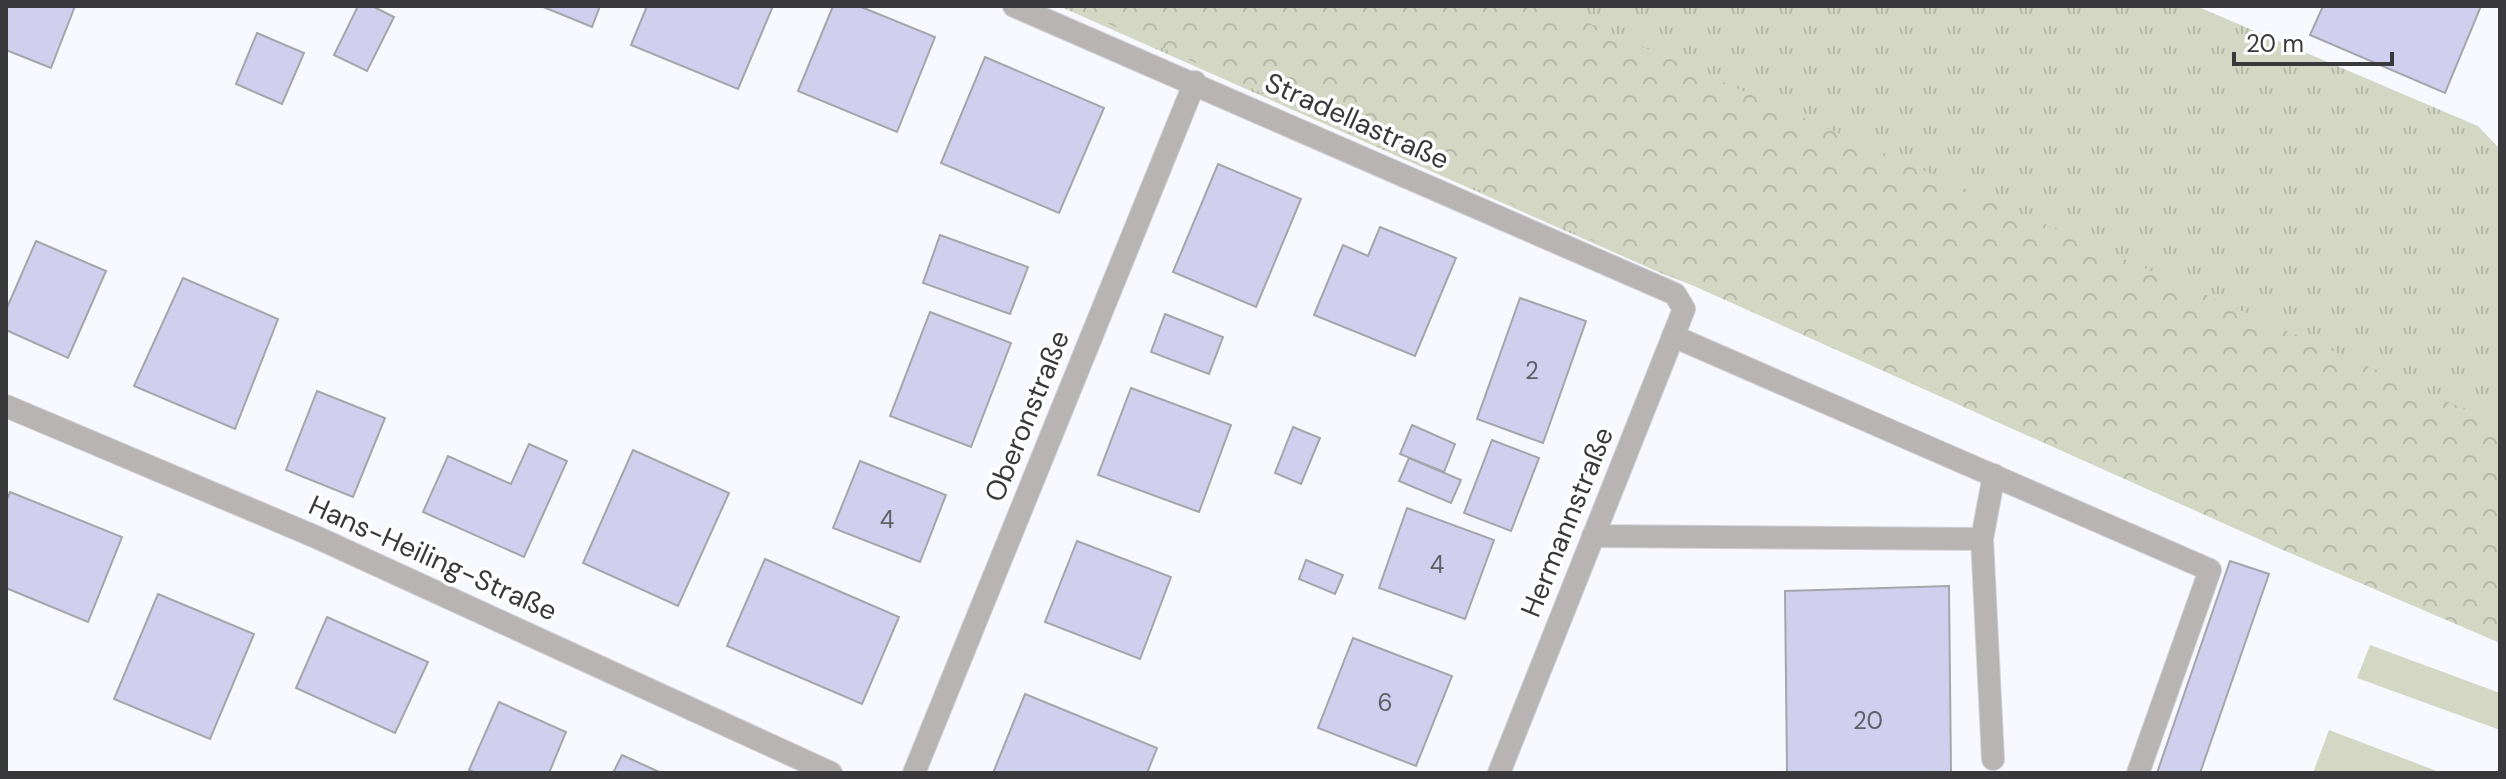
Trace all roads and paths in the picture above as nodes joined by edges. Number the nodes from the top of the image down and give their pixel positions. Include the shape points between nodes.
1 (1014, 6) edge
2 (1195, 82) junction
3 (1675, 294) joint
4 (1673, 336) junction
5 (6, 406) edge
6 (1994, 475) junction
7 (1593, 536) junction
8 (1982, 539) junction
9 (1993, 759) dead end
10 (831, 773) edge
11 (914, 773) edge
12 (1499, 773) edge
13 (2138, 773) edge

1 - 2 street, Stradellastraße
2 - 3 street, Stradellastraße
2 - 11 street, Oberonstraße
3 - 4 street, Hermannstraße via 1684,309
4 - 6 street
4 - 7 street, Hermannstraße
5 - 10 street, Hans-Heiling-Straße via 316,537
6 - 8 street
6 - 13 street via 2210,570
7 - 8 street
7 - 12 street, Hermannstraße
8 - 9 street

